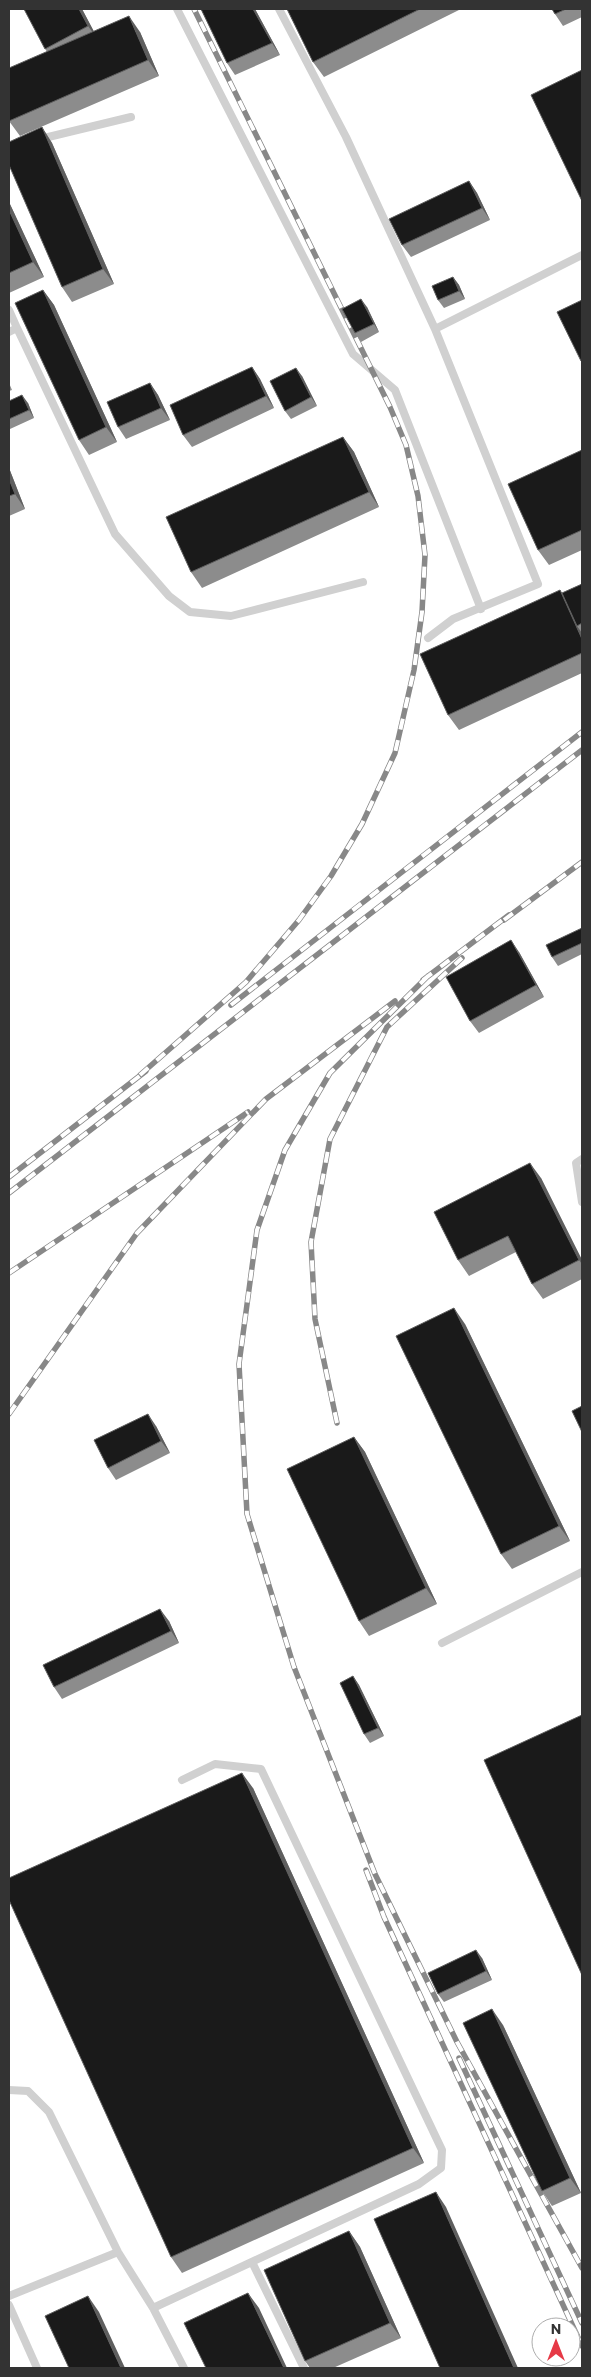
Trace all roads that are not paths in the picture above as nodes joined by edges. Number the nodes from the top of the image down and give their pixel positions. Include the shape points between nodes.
1 (177, 9) edge
2 (279, 9) edge
3 (131, 117) dead end
4 (32, 141) edge
5 (582, 255) edge
6 (9, 310) edge
7 (17, 328) junction
8 (435, 329) junction
9 (9, 332) edge
10 (363, 582) dead end
11 (481, 609) junction
12 (428, 638) dead end
13 (582, 1159) edge
14 (582, 1202) edge
15 (582, 1572) edge
16 (442, 1643) dead end
17 (182, 1780) dead end
18 (9, 2090) edge
19 (118, 2252) junction
20 (252, 2262) junction
21 (9, 2296) edge
22 (9, 2305) edge
23 (152, 2308) junction
24 (37, 2368) edge
25 (184, 2368) edge
26 (304, 2368) edge

1 - 11 lane via 354,354 395,390
2 - 8 lane via 346,137
3 - 4 lane
5 - 8 lane
6 - 7 lane
7 - 9 lane
7 - 10 lane via 115,534 169,596 183,607 190,612 231,616
8 - 11 lane via 538,584
11 - 12 lane via 453,619
13 - 14 lane via 576,1163
15 - 16 lane
17 - 20 lane via 215,1764 261,1769 442,2150 441,2168 419,2184
18 - 19 lane via 28,2091 48,2112
19 - 21 lane
19 - 23 lane
20 - 23 lane
20 - 26 lane
22 - 24 lane
23 - 25 lane

